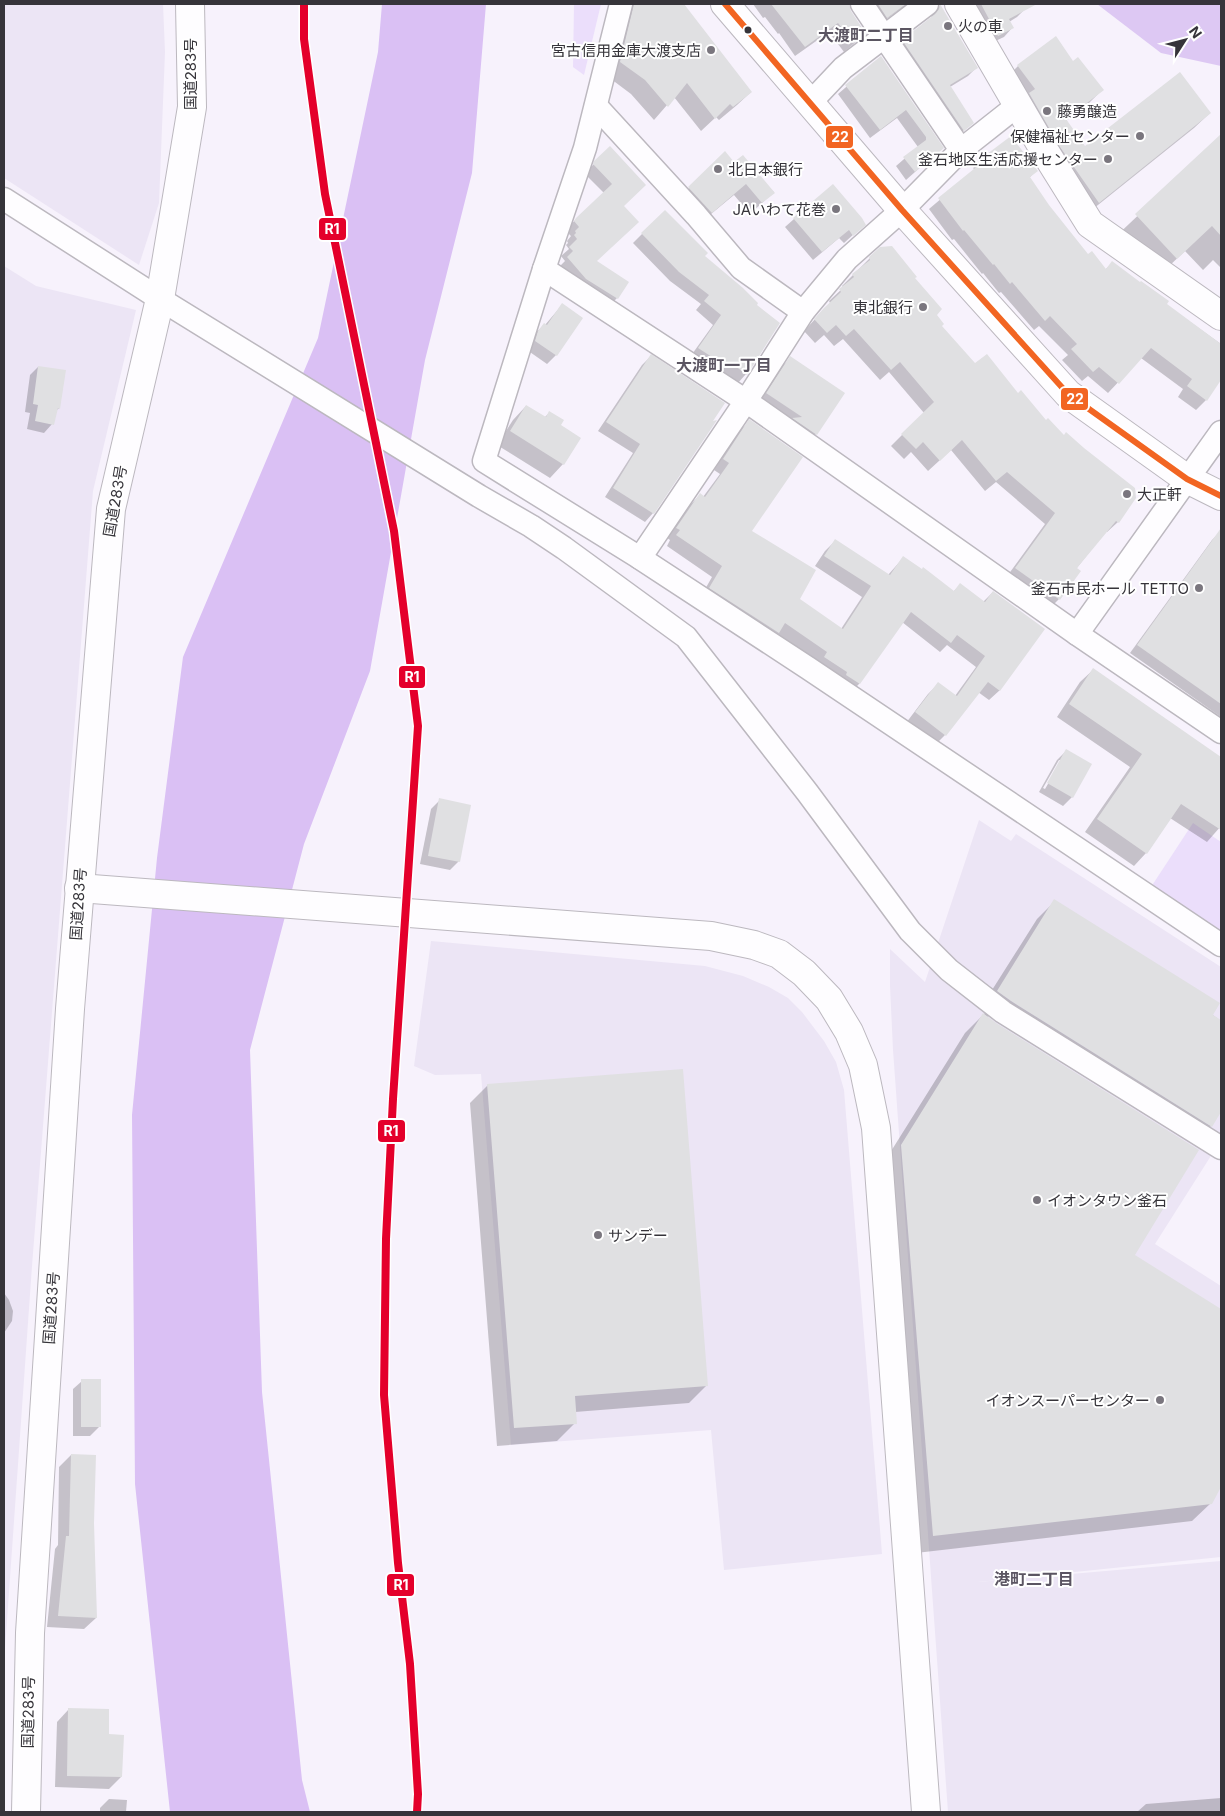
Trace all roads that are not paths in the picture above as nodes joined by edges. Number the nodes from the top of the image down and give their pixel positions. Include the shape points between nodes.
1 (190, 4) edge
2 (621, 4) edge
3 (725, 4) edge
4 (862, 4) edge
5 (927, 4) edge
6 (959, 4) edge
7 (883, 36) junction
8 (810, 103) junction
9 (1018, 105) junction
10 (596, 106) junction
11 (961, 150) junction
12 (4, 199) edge
13 (902, 210) junction
14 (544, 269) junction
15 (160, 298) junction
16 (803, 312) junction
17 (1221, 316) edge
18 (746, 401) junction
19 (1221, 432) edge
20 (1187, 480) junction
21 (1221, 496) edge
22 (640, 558) junction
23 (1076, 634) junction
24 (1221, 732) edge
25 (79, 888) junction
26 (1221, 945) edge
27 (1221, 1148) edge
28 (26, 1812) edge
29 (926, 1812) edge

1 - 15 main road, 国道283号 via 192,107
2 - 10 street
3 - 8 main road
4 - 7 street
5 - 7 street
6 - 9 main road
7 - 8 street via 843,68
7 - 11 street
8 - 13 main road
9 - 11 street
9 - 17 main road via 1090,224
10 - 14 street
10 - 16 street via 741,268
11 - 13 street
12 - 15 street
13 - 16 street via 847,259
13 - 20 main road via 1068,394
14 - 18 street
14 - 22 street via 484,461
15 - 25 main road, 国道283号 via 111,508
15 - 27 street via 531,526 686,637 910,931 950,970 1003,1012
16 - 18 street
18 - 22 street
18 - 23 street
19 - 20 street
20 - 21 main road
20 - 23 street
22 - 26 street
23 - 24 street
25 - 28 main road, 国道283号 via 30,1633
25 - 29 main road via 711,936 779,954 804,973 829,999 863,1065 876,1128

